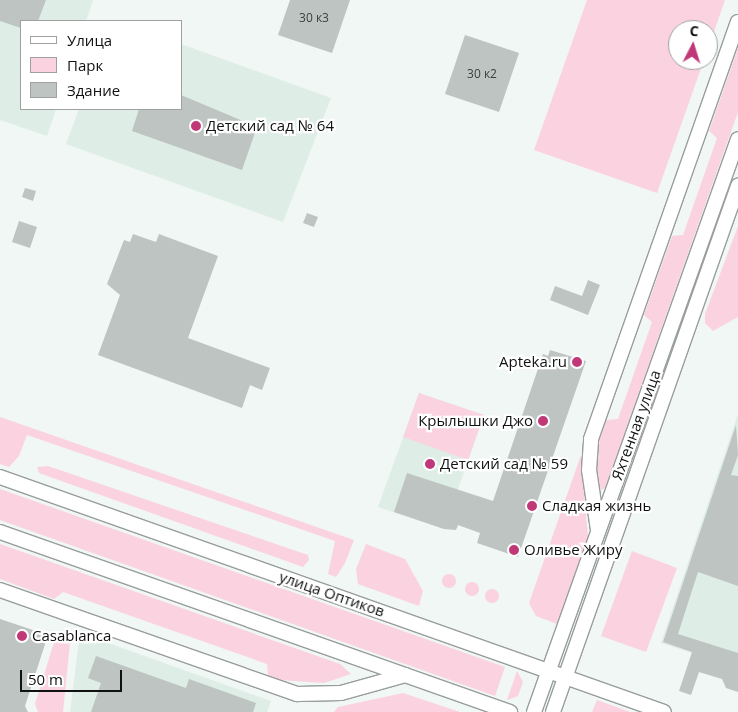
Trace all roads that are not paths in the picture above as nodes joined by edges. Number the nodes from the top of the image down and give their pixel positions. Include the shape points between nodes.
1 (738, 22) edge
2 (738, 138) edge
3 (738, 186) edge
4 (738, 208) edge
5 (727, 218) junction
6 (0, 477) edge
7 (0, 532) edge
8 (598, 532) junction
9 (0, 590) edge
10 (549, 670) junction
11 (406, 676) junction
12 (565, 676) junction
13 (510, 712) edge
14 (534, 712) edge
15 (552, 712) edge
16 (664, 712) edge

1 - 8 street via 591,440 589,470
2 - 8 street, Яхтенная улица
3 - 5 street, Яхтенная улица
4 - 5 street
5 - 12 street, Яхтенная улица
6 - 10 street, улица Оптиков
7 - 11 street
8 - 10 street, Яхтенная улица
9 - 11 street via 297,694 341,693
10 - 12 street, улица Оптиков
10 - 14 street, Яхтенная улица
11 - 13 street
12 - 15 street, Яхтенная улица
12 - 16 street, улица Оптиков

